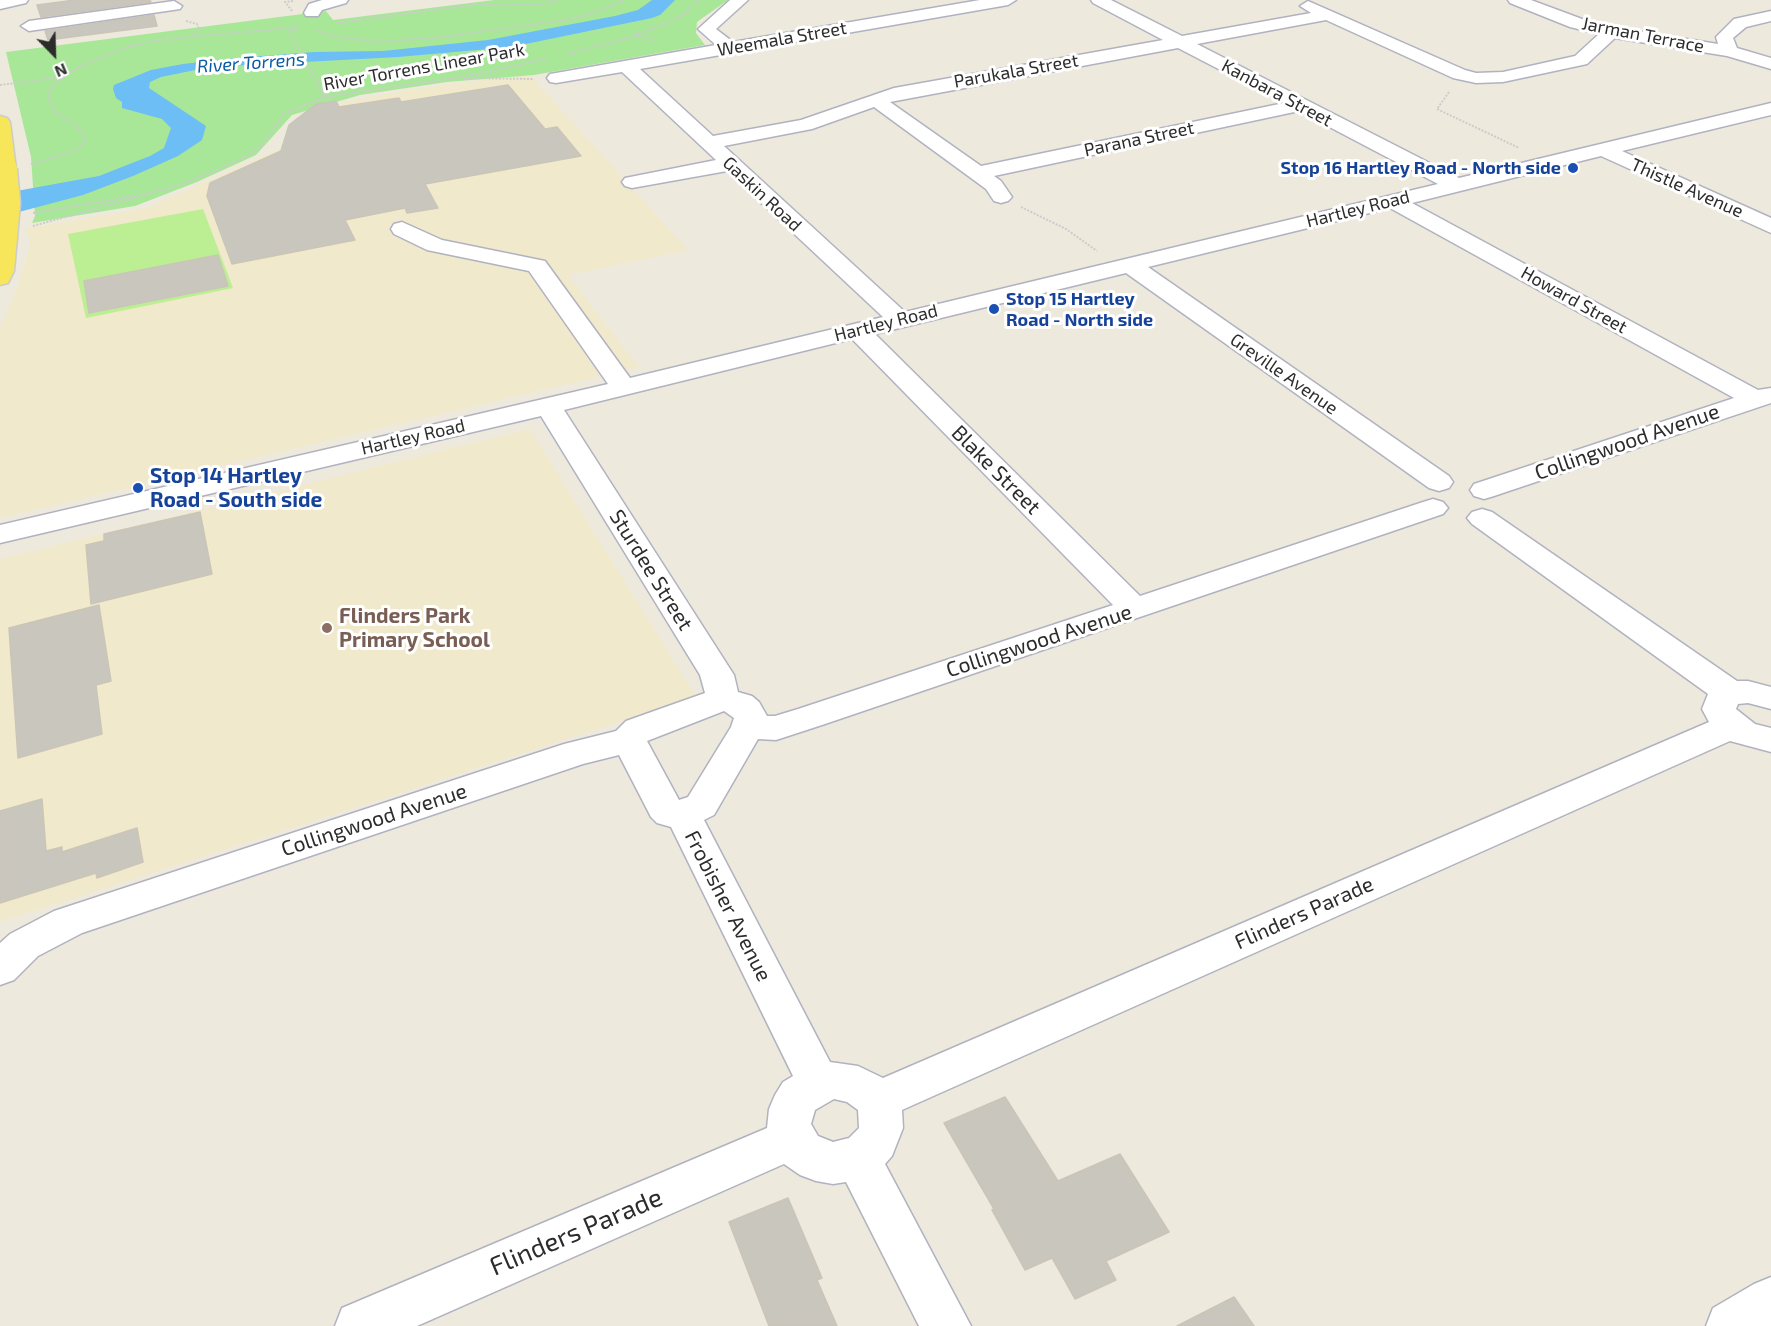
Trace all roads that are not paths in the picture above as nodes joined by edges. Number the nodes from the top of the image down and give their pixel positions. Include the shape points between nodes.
1 (20, 0) edge
2 (340, 0) edge
3 (740, 0) edge
4 (1008, 0) edge
5 (1099, 0) edge
6 (1296, 0) edge
7 (1516, 0) edge
8 (0, 4) edge
9 (175, 8) edge
10 (1329, 15) junction
11 (1771, 16) edge
12 (310, 20) road end
13 (29, 26) dead end
14 (1611, 32) junction
15 (1180, 42) junction
16 (730, 48) junction
17 (1730, 51) junction
18 (1771, 64) edge
19 (626, 66) junction
20 (556, 78) road end
21 (876, 100) junction
22 (1301, 105) junction
23 (1771, 110) edge
24 (0, 122) edge
25 (708, 143) junction
26 (1602, 150) junction
27 (730, 164) junction
28 (978, 173) junction
29 (632, 182) dead end
30 (1456, 185) junction
31 (1001, 197) road end
32 (1393, 201) junction
33 (1771, 226) edge
34 (402, 229) dead end
35 (1125, 266) junction
36 (0, 278) edge
37 (900, 320) junction
38 (857, 330) junction
39 (623, 387) junction
40 (1763, 397) edge
41 (548, 406) junction
42 (1436, 495) junction
43 (1483, 504) junction
44 (0, 534) edge
45 (1135, 609) junction
46 (1771, 698) edge
47 (723, 699) junction
48 (1731, 710) junction
49 (748, 727) junction
50 (629, 740) junction
51 (1771, 740) edge
52 (683, 814) junction
53 (12, 956) edge
54 (818, 1083) junction
55 (877, 1101) junction
56 (792, 1139) junction
57 (857, 1157) junction
58 (360, 1326) edge
59 (946, 1326) edge

1 - 8 street
2 - 12 street via 315,7
3 - 16 street via 706,29
4 - 16 street, Weemala Street
5 - 15 street, Kanbara Street
6 - 10 street
7 - 14 street, Jarman Terrace
9 - 13 street
10 - 14 street via 1459,74 1476,78 1581,60
10 - 15 street, Parukala Street
11 - 17 street via 1740,23 1724,37
14 - 17 street, Jarman Terrace
15 - 21 street, Parukala Street
15 - 22 street, Kanbara Street
16 - 19 street, Weemala Street
17 - 18 street, Jarman Terrace
19 - 20 street, Weemala Street
19 - 25 street, Gaskin Road
21 - 25 street, Parukala Street via 805,125
21 - 28 street
22 - 28 street, Parana Street
22 - 30 street, Kanbara Street
23 - 26 street, Hartley Road
24 - 36 main road, bridge via 16,233
25 - 27 street, Gaskin Road
26 - 30 street, Hartley Road
26 - 33 street, Thistle Avenue
27 - 29 street
27 - 37 street, Gaskin Road
28 - 31 street via 994,185
30 - 32 street, Hartley Road
32 - 35 street, Hartley Road
32 - 40 street, Howard Street
34 - 39 street via 435,245 537,266
35 - 37 street, Hartley Road
35 - 42 street, Greville Avenue
37 - 38 street, Hartley Road
38 - 39 street, Hartley Road
38 - 45 street, Blake Street
39 - 41 street, Hartley Road
40 - 43 street, Collingwood Avenue
41 - 44 street, Hartley Road
41 - 47 street, Sturdee Street via 717,675
42 - 43 street via 1456,481
42 - 45 street, Collingwood Avenue
43 - 48 street
45 - 49 street, Collingwood Avenue via 776,728
46 - 48 street via 1748,692
47 - 49 street via 747,710 751,718
47 - 50 street, Collingwood Avenue via 638,729
48 - 51 street via 1745,734
48 - 55 street, Flinders Parade
49 - 52 street via 701,806
50 - 52 street, Frobisher Avenue via 664,808
50 - 53 street, Collingwood Avenue via 576,753 68,922
52 - 54 street, Frobisher Avenue
54 - 55 street via 844,1080 858,1085
54 - 56 street via 799,1096 791,1109
55 - 57 street via 881,1128 876,1142
56 - 57 street via 816,1160 833,1163
56 - 58 street, Flinders Parade
57 - 59 street

